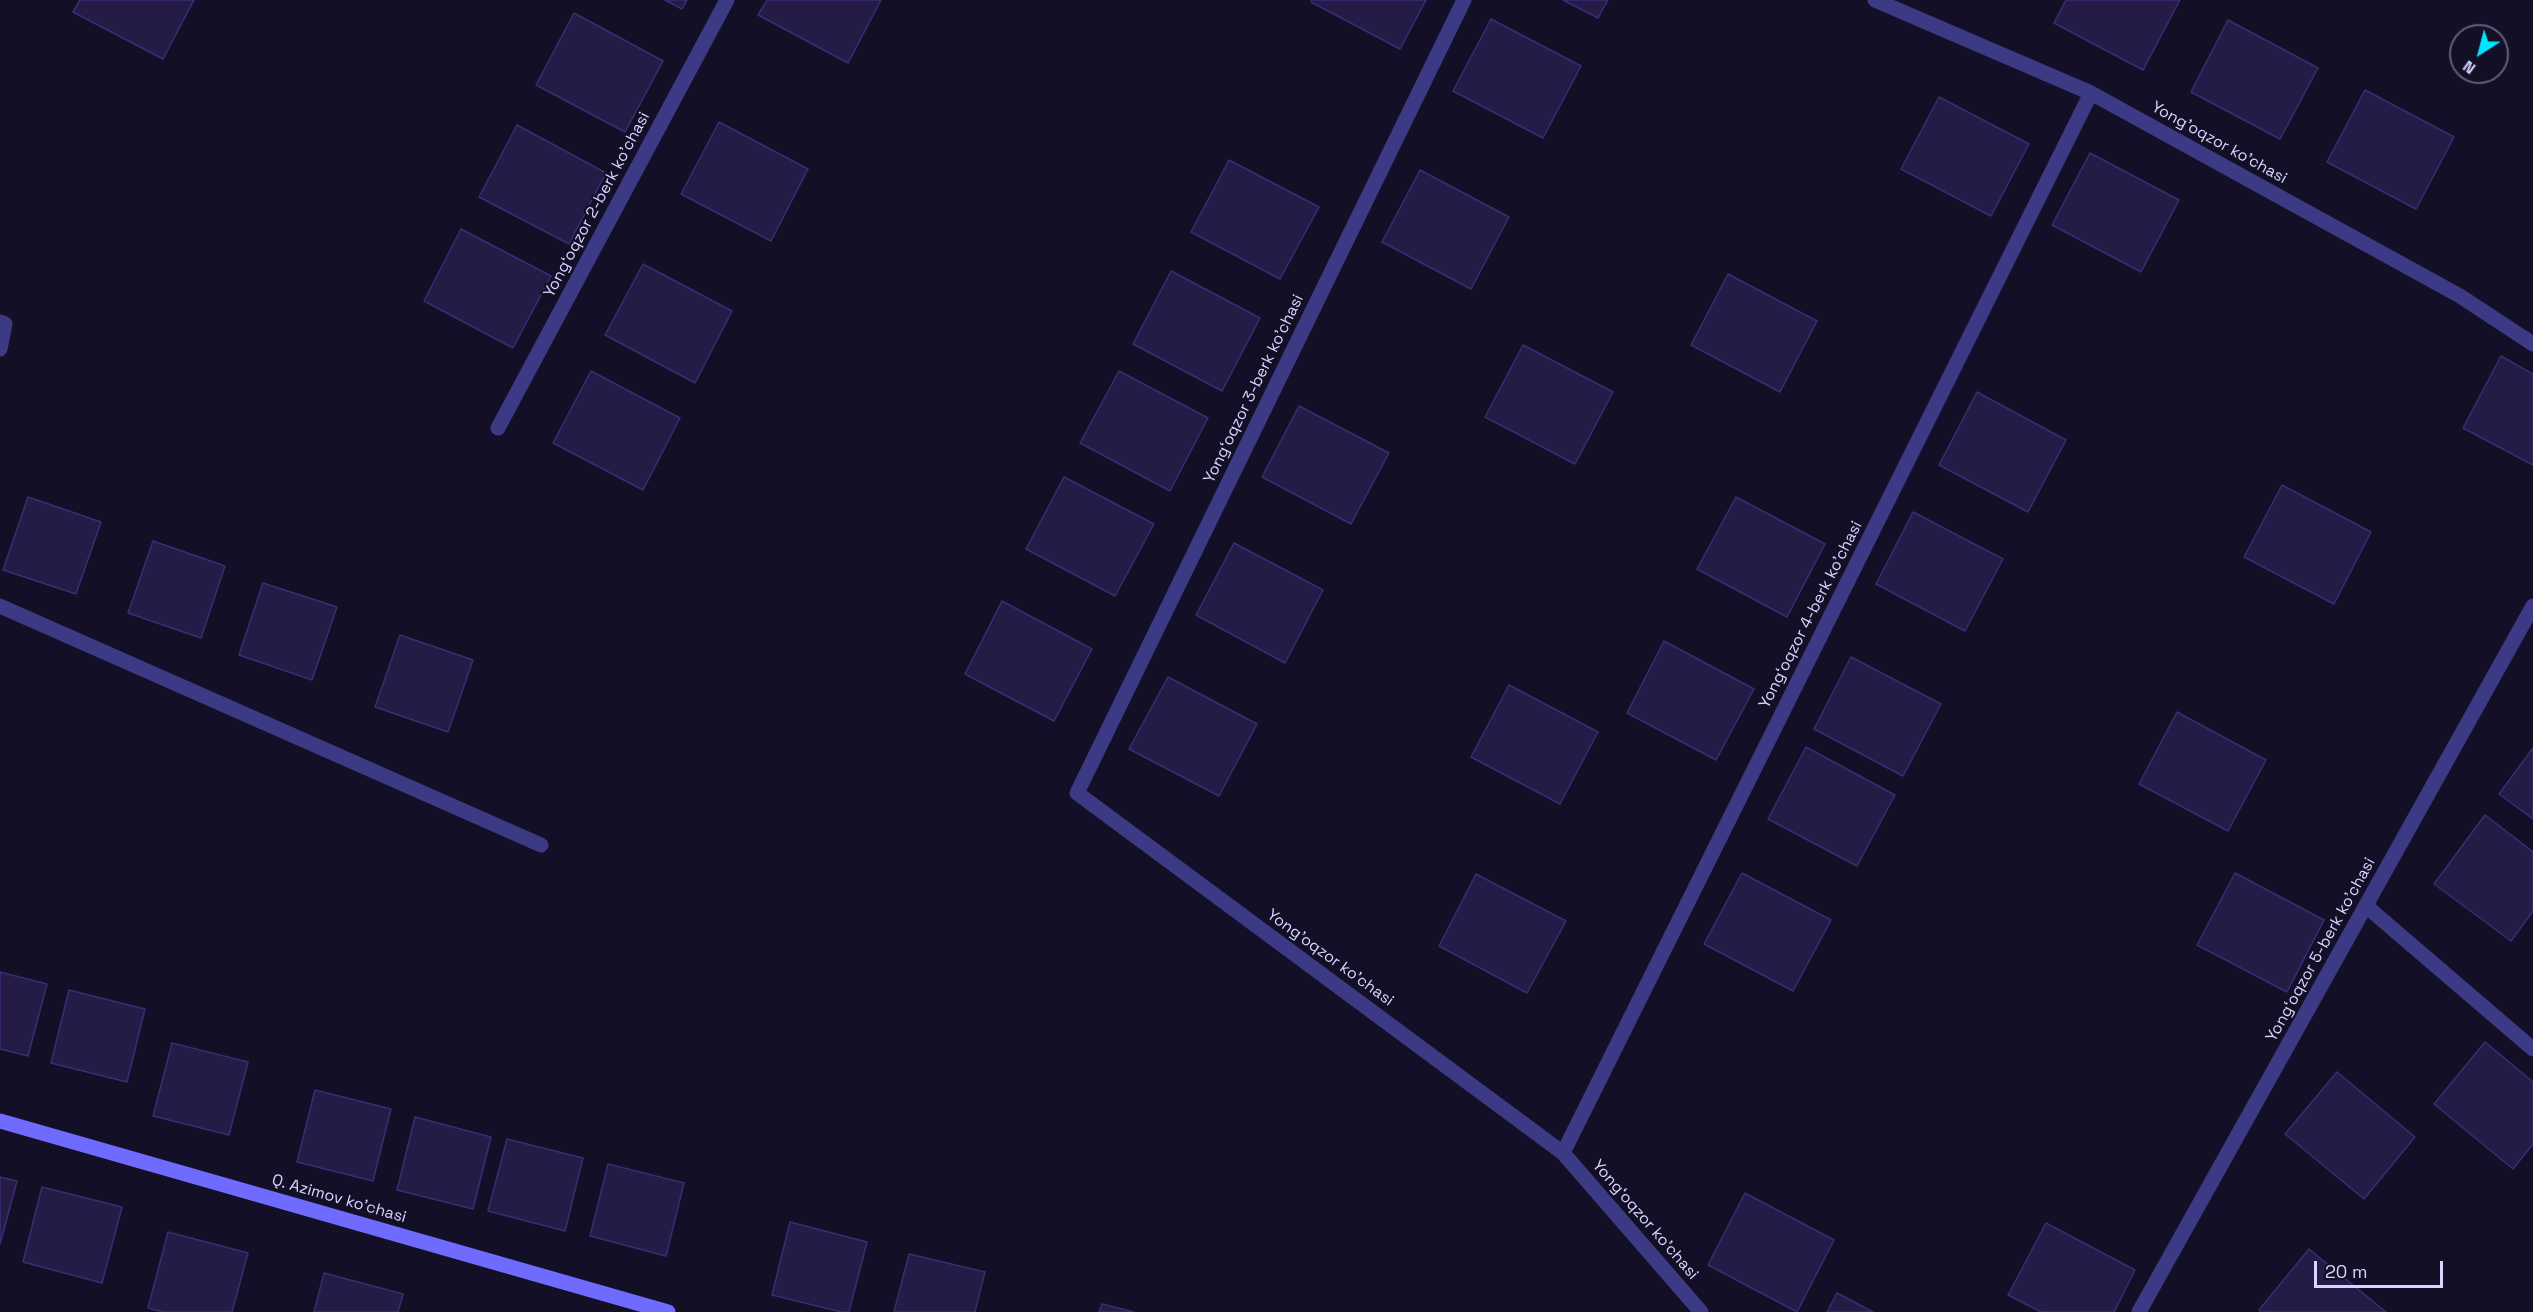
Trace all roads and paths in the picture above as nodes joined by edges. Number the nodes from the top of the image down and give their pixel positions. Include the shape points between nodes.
1 (727, 0) edge
2 (1464, 0) edge
3 (1875, 0) edge
4 (2091, 93) junction
5 (0, 322) edge
6 (2533, 344) edge
7 (0, 349) edge
8 (498, 428) dead end
9 (0, 606) edge
10 (2533, 606) edge
11 (1077, 793) joint
12 (541, 845) dead end
13 (2366, 906) junction
14 (2533, 1050) edge
15 (0, 1121) edge
16 (1563, 1153) junction
17 (668, 1312) edge
18 (1701, 1312) edge
19 (2139, 1312) edge

1 - 8 street, Yong‘oqzor 2-berk ko'chasi
2 - 11 street, Yong‘oqzor 3-berk ko'chasi
3 - 4 street, Yong'oqzor ko'chasi
4 - 6 street, Yong'oqzor ko'chasi via 2460,297
4 - 16 street, Yong‘oqzor 4-berk ko'chasi
5 - 7 street via 6,324
9 - 12 street
10 - 13 street, Yong‘oqzor 5-berk ko'chasi
11 - 16 street, Yong'oqzor ko'chasi
13 - 14 street
13 - 19 street, Yong‘oqzor 5-berk ko'chasi
15 - 17 main road, Q. Azimov ko'chasi
16 - 18 street, Yong‘oqzor ko'chasi

